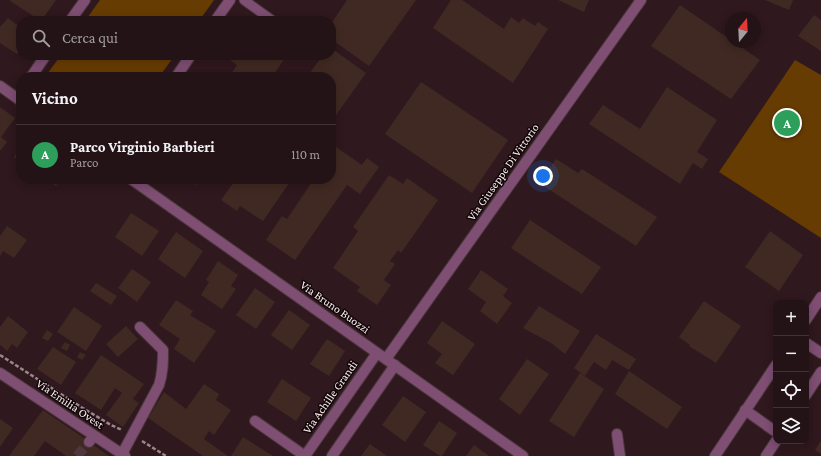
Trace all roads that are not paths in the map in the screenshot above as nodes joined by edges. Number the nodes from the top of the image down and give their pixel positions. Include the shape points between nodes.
1 (85, 0) edge
2 (230, 0) edge
3 (244, 0) edge
4 (640, 0) edge
5 (74, 16) edge
6 (219, 16) edge
7 (267, 16) edge
8 (43, 60) edge
9 (188, 60) edge
10 (34, 72) edge
11 (179, 72) edge
12 (0, 86) edge
13 (16, 95) edge
14 (138, 184) edge
15 (821, 297) edge
16 (809, 315) edge
17 (140, 327) dead end
18 (809, 345) edge
19 (377, 352) junction
20 (821, 353) edge
21 (386, 359) junction
22 (395, 366) junction
23 (773, 368) edge
24 (821, 372) edge
25 (0, 373) edge
26 (809, 390) edge
27 (745, 410) junction
28 (255, 421) dead end
29 (773, 430) edge
30 (617, 434) dead end
31 (774, 444) edge
32 (124, 455) edge
33 (305, 456) edge
34 (332, 456) edge
35 (524, 456) edge
36 (620, 456) edge
37 (715, 456) edge
38 (766, 456) edge

1 - 5 street
2 - 6 street
3 - 7 lane
4 - 21 street, Via Giuseppe Di Vittorio
8 - 10 street
9 - 11 street
12 - 13 street
14 - 19 street, Via Bruno Buozzi
15 - 16 street
17 - 32 street via 163,350 162,375 160,385 132,435
18 - 20 street
19 - 21 street, Via Bruno Buozzi
19 - 33 street, Via Achille Grandi
21 - 22 street, Via Bruno Buozzi
22 - 34 street
22 - 35 street, Via Bruno Buozzi
23 - 27 street
24 - 26 street
25 - 32 street, Via Emilia Ovest via 91,439
27 - 29 street
27 - 37 street
28 - 33 street, Via Achille Grandi
30 - 36 street
31 - 38 street

